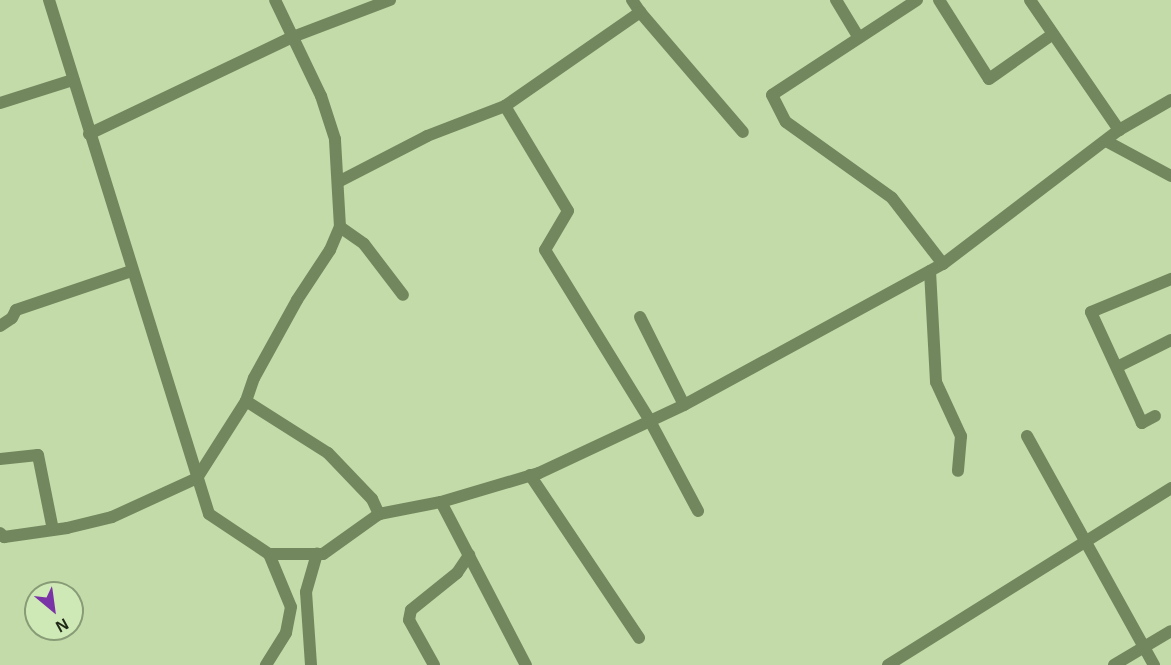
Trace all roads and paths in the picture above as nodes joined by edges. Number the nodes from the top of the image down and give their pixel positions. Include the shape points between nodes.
1 (49, 0) edge
2 (275, 0) edge
3 (390, 0) edge
4 (632, 0) edge
5 (836, 0) edge
6 (917, 0) edge
7 (939, 0) edge
8 (1030, 0) edge
9 (640, 12) junction
10 (1053, 34) junction
11 (290, 38) junction
12 (859, 38) junction
13 (73, 80) junction
14 (1171, 100) edge
15 (0, 103) edge
16 (506, 106) junction
17 (1119, 130) junction
18 (743, 132) dead end
19 (89, 134) junction
20 (1106, 141) junction
21 (1171, 176) edge
22 (340, 181) junction
23 (340, 227) junction
24 (943, 264) junction
25 (131, 271) junction
26 (930, 271) junction
27 (1171, 279) edge
28 (403, 295) dead end
29 (640, 317) dead end
30 (0, 326) edge
31 (1171, 340) edge
32 (1117, 367) junction
33 (246, 401) junction
34 (684, 405) junction
35 (1155, 416) dead end
36 (650, 421) junction
37 (1027, 436) dead end
38 (0, 459) edge
39 (958, 471) dead end
40 (530, 475) junction
41 (197, 478) junction
42 (1171, 488) edge
43 (441, 502) junction
44 (698, 512) dead end
45 (379, 514) junction
46 (53, 530) junction
47 (0, 533) edge
48 (1083, 540) junction
49 (268, 554) junction
50 (317, 554) junction
51 (469, 555) junction
52 (1171, 631) edge
53 (639, 638) dead end
54 (1144, 647) junction
55 (266, 665) edge
56 (311, 665) edge
57 (434, 665) edge
58 (526, 665) edge
59 (888, 665) edge
60 (1114, 665) edge
61 (1154, 665) edge

1 - 13 street
2 - 11 street
3 - 11 street
4 - 9 street
5 - 12 street
6 - 12 street
7 - 10 street via 989,79
8 - 10 street
9 - 16 street
9 - 18 street
10 - 17 street
11 - 19 street
11 - 22 street via 321,96 335,139
12 - 24 street via 772,95 786,122 892,198
13 - 15 street
13 - 19 street
14 - 17 street
16 - 22 street via 427,136
16 - 36 street via 568,211 545,250
17 - 20 street
19 - 25 street
20 - 21 street
20 - 24 street
22 - 23 street
23 - 28 street via 364,244
23 - 33 street via 254,378
24 - 26 street
25 - 30 street via 15,310 12,318
25 - 41 street
26 - 34 street
26 - 39 street via 936,382 961,436
27 - 32 street via 1091,312
29 - 34 street
31 - 32 street
32 - 35 street via 1142,423
33 - 41 street
33 - 45 street via 328,453 372,499
34 - 36 street
36 - 40 street
36 - 44 street
37 - 48 street
38 - 46 street via 38,455
40 - 43 street
40 - 53 street
41 - 46 street via 112,517
41 - 49 street via 209,514
42 - 48 street
43 - 45 street
43 - 51 street
45 - 50 street via 324,554
46 - 47 street via 4,537
48 - 54 street
48 - 59 street
49 - 50 street
49 - 55 street via 291,607 286,633
50 - 56 street via 306,592
51 - 57 street via 457,573 411,610 409,620
51 - 58 street
52 - 54 street
54 - 60 street
54 - 61 street

